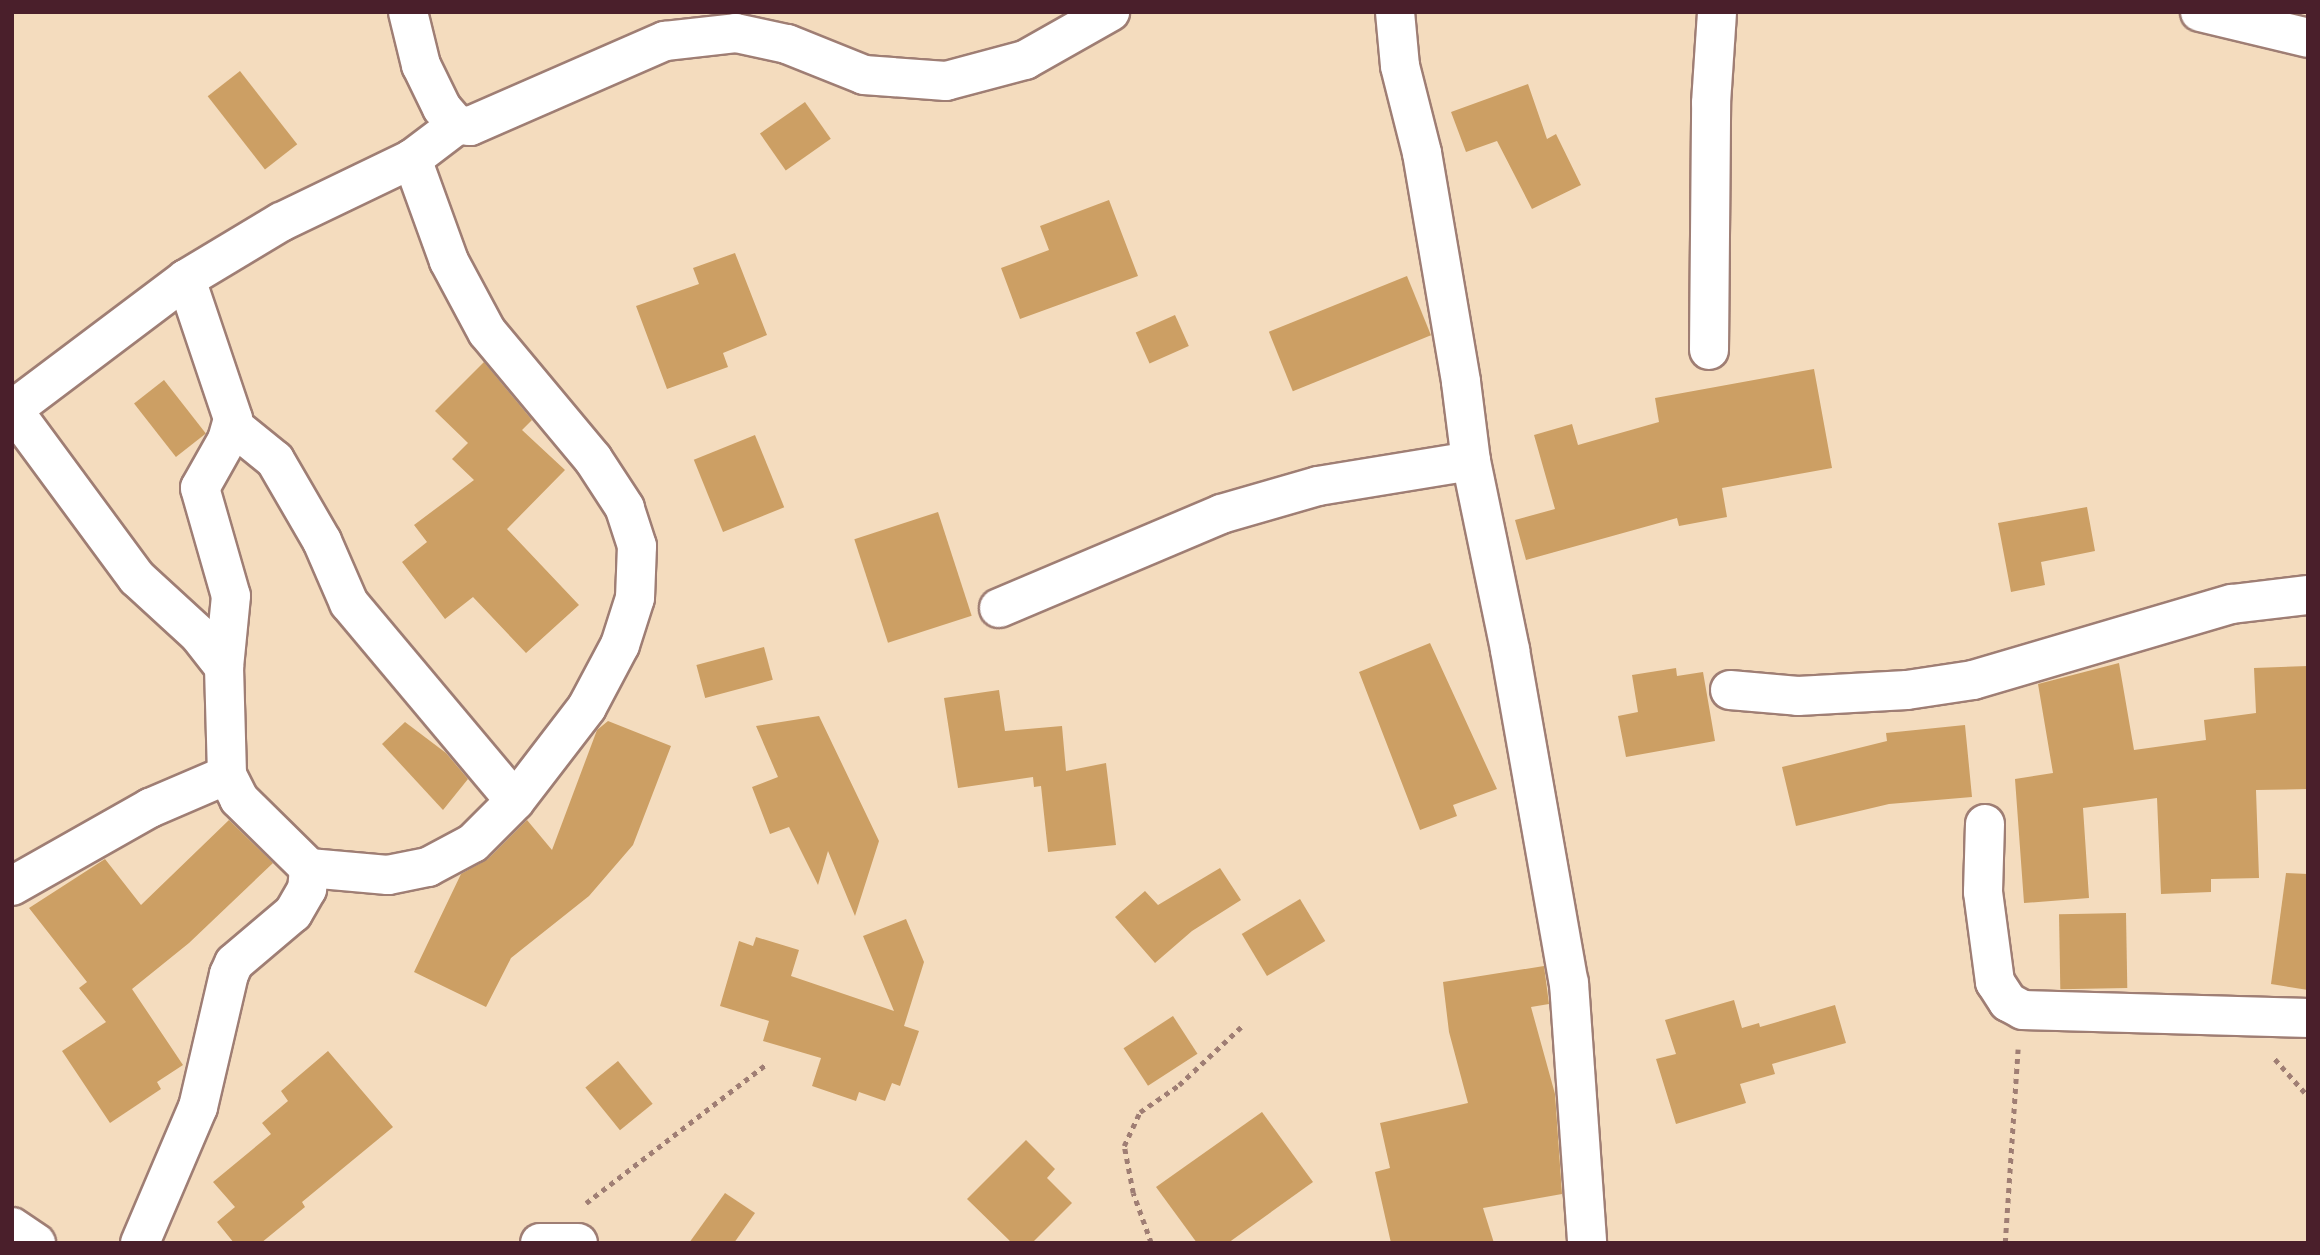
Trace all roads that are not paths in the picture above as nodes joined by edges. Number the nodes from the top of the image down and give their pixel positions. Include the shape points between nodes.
1 (408, 12) edge
2 (1111, 12) edge
3 (1395, 12) edge
4 (1717, 12) edge
5 (2200, 12) edge
6 (2308, 38) edge
7 (457, 125) junction
8 (412, 159) junction
9 (186, 279) junction
10 (1709, 350) dead end
11 (15, 402) edge
12 (233, 426) junction
13 (1471, 461) junction
14 (2308, 595) edge
15 (999, 608) dead end
16 (224, 667) junction
17 (1730, 690) dead end
18 (227, 775) junction
19 (515, 801) junction
20 (1984, 824) dead end
21 (309, 867) junction
22 (12, 886) edge
23 (2308, 1018) edge
24 (12, 1227) edge
25 (36, 1243) edge
26 (140, 1243) edge
27 (540, 1243) edge
28 (578, 1243) edge
29 (1587, 1243) edge

1 - 7 street via 421,65 442,108
2 - 7 street via 1025,60 946,81 864,75 787,44 736,33 665,41 481,123
3 - 13 street via 1400,66 1422,153
4 - 10 street via 1711,116
5 - 6 street
7 - 8 street
8 - 9 street via 281,222
8 - 19 street via 449,261 487,332 593,459 625,508 637,546 635,598 620,645 587,707
9 - 11 street
9 - 12 street
11 - 16 street via 138,578 199,635
12 - 16 street via 200,488 231,596
12 - 19 street via 275,460 322,541 349,603
13 - 15 street via 1318,486 1221,514
13 - 29 street via 1513,664 1569,983
14 - 17 street via 2207,610 1973,680 1907,690 1798,696
16 - 18 street
18 - 21 street via 239,799
18 - 22 street via 150,808
19 - 21 street via 473,843 428,867 388,875
20 - 23 street via 1983,892 1996,982 2008,1002 2023,1010
21 - 26 street via 307,889 293,914 234,963 229,974 198,1107
24 - 25 street
27 - 28 street

